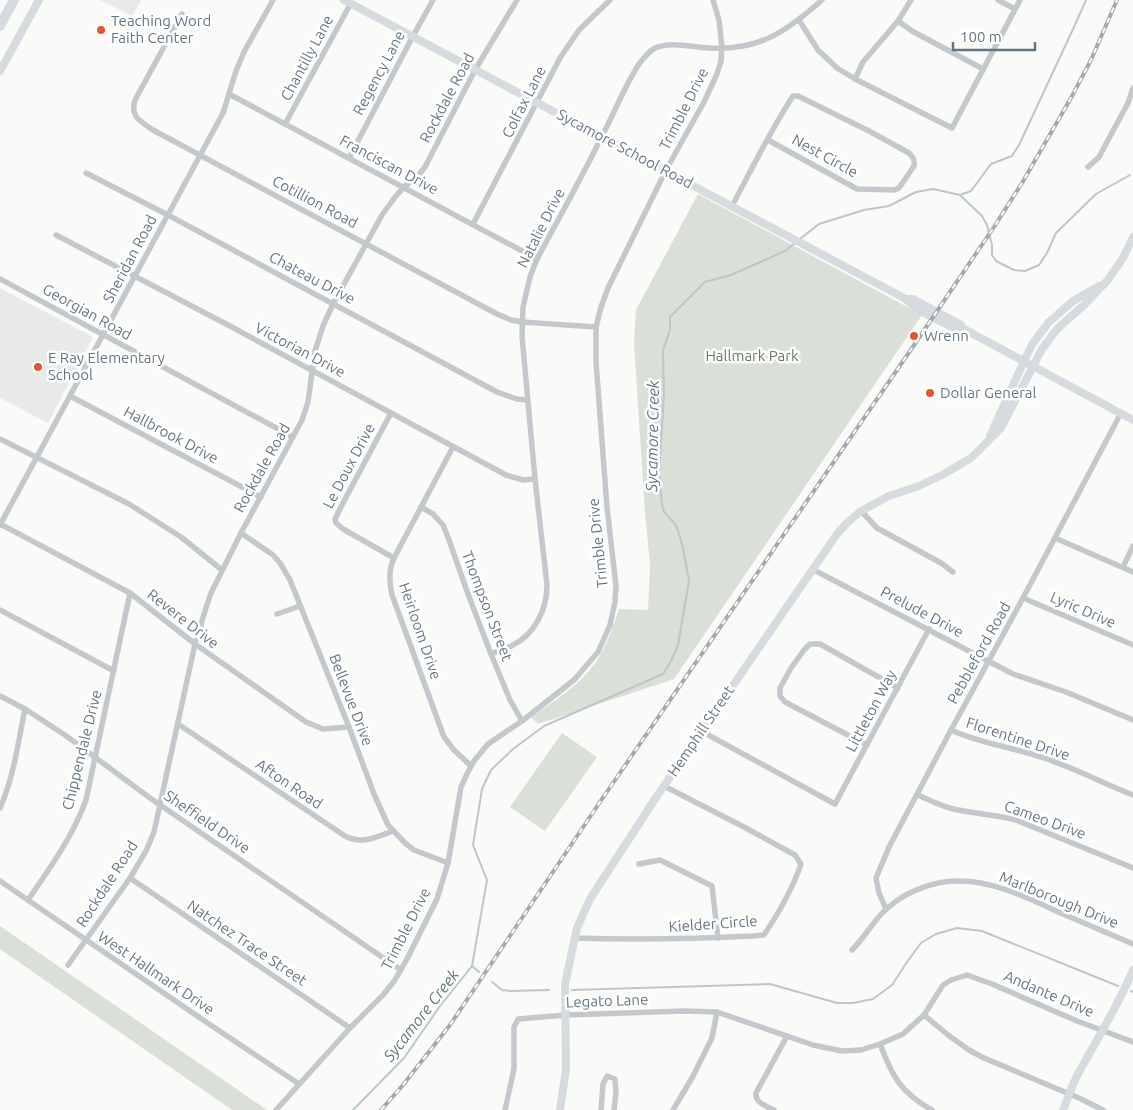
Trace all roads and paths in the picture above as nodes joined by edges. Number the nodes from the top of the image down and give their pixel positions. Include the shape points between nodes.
1 (8, 0) edge
2 (14, 0) edge
3 (39, 0) edge
4 (273, 0) edge
5 (433, 0) edge
6 (518, 0) edge
7 (610, 0) edge
8 (713, 0) edge
9 (822, 0) edge
10 (910, 0) edge
11 (998, 0) edge
12 (1020, 0) edge
13 (348, 2) edge
14 (1015, 9) junction
15 (0, 14) edge
16 (182, 14) dead end
17 (800, 20) junction
18 (898, 21) junction
19 (0, 26) edge
20 (413, 36) junction
21 (722, 49) junction
22 (983, 69) junction
23 (475, 70) junction
24 (0, 71) edge
25 (855, 79) junction
26 (1133, 88) edge
27 (229, 94) junction
28 (538, 103) junction
29 (286, 124) junction
30 (602, 137) junction
31 (768, 140) junction
32 (200, 156) junction
33 (349, 158) junction
34 (1088, 167) dead end
35 (666, 170) junction
36 (86, 173) dead end
37 (404, 187) junction
38 (732, 206) junction
39 (168, 215) junction
40 (473, 224) junction
41 (56, 235) dead end
42 (1133, 237) edge
43 (366, 244) junction
44 (538, 259) junction
45 (135, 276) junction
46 (0, 279) edge
47 (1107, 281) junction
48 (333, 304) junction
49 (522, 322) junction
50 (596, 327) junction
51 (103, 336) junction
52 (1024, 361) junction
53 (1033, 366) junction
54 (312, 370) junction
55 (70, 396) junction
56 (527, 400) junction
57 (391, 413) junction
58 (1121, 413) junction
59 (1133, 420) edge
60 (293, 437) junction
61 (0, 438) edge
62 (987, 442) junction
63 (453, 447) junction
64 (37, 458) junction
65 (535, 479) junction
66 (261, 497) junction
67 (421, 507) junction
68 (861, 511) junction
69 (0, 525) edge
70 (241, 532) junction
71 (1055, 538) junction
72 (1133, 546) edge
73 (394, 558) junction
74 (1123, 568) junction
75 (812, 569) junction
76 (222, 570) junction
77 (953, 572) dead end
78 (1133, 572) edge
79 (130, 594) junction
80 (1023, 598) junction
81 (300, 606) junction
82 (0, 610) edge
83 (277, 614) dead end
84 (929, 630) junction
85 (195, 644) junction
86 (1133, 646) edge
87 (491, 654) junction
88 (989, 662) junction
89 (114, 671) junction
90 (898, 688) junction
91 (0, 696) edge
92 (25, 709) junction
93 (1133, 720) edge
94 (522, 721) junction
95 (178, 724) junction
96 (349, 727) junction
97 (951, 730) junction
98 (701, 731) junction
99 (867, 745) junction
100 (95, 757) junction
101 (471, 766) junction
102 (664, 786) junction
103 (918, 795) junction
104 (1133, 795) edge
105 (160, 805) junction
106 (0, 808) edge
107 (393, 831) junction
108 (448, 863) junction
109 (638, 864) dead end
110 (1133, 868) edge
111 (130, 878) junction
112 (0, 881) edge
113 (28, 900) junction
114 (886, 909) junction
115 (574, 938) junction
116 (718, 938) junction
117 (86, 940) junction
118 (1133, 944) edge
119 (852, 950) dead end
120 (68, 965) dead end
121 (401, 970) junction
122 (1133, 970) edge
123 (954, 978) joint
124 (717, 1012) junction
125 (566, 1015) junction
126 (924, 1015) junction
127 (350, 1028) junction
128 (1103, 1031) junction
129 (787, 1036) junction
130 (1133, 1042) edge
131 (880, 1044) junction
132 (298, 1084) junction
133 (1069, 1094) junction
134 (276, 1110) edge
135 (505, 1110) edge
136 (560, 1110) edge
137 (601, 1110) edge
138 (616, 1110) edge
139 (674, 1110) edge
140 (774, 1110) edge
141 (932, 1110) edge
142 (1062, 1110) edge
143 (1103, 1110) edge

1 - 15 highway
2 - 19 highway
3 - 24 street
4 - 27 street, Sheridan Road via 244,52
5 - 20 street, Regency Lane
6 - 23 street, Rockdale Road
7 - 28 street, Colfax Lane via 579,30 560,58
8 - 21 street, Trimble Drive
9 - 17 street, Natalie Drive
10 - 18 street
11 - 14 street
12 - 14 street
13 - 20 street, Sycamore School Road
13 - 29 street, Chantilly Lane
14 - 22 street
16 - 32 street, Cotillion Road via 133,107 138,120
17 - 21 street, Natalie Drive via 755,44
17 - 25 street via 818,50
18 - 22 street via 912,32
18 - 25 street via 863,62
20 - 23 street, Sycamore School Road
20 - 33 street, Regency Lane
21 - 30 street, Natalie Drive via 676,45 656,48 633,74
21 - 35 street, Trimble Drive via 713,84
22 - 25 street via 952,128
23 - 28 street, Sycamore School Road
23 - 37 street, Rockdale Road via 425,167
26 - 34 street via 1099,157
27 - 29 street, Franciscan Drive
27 - 32 street, Sheridan Road via 223,113
28 - 30 street, Sycamore School Road
28 - 40 street, Colfax Lane
29 - 33 street, Franciscan Drive
30 - 35 street, Sycamore School Road
30 - 44 street, Natalie Drive
31 - 31 street, Nest Circle via 793,96 798,96 909,153 915,162 899,188 857,189
31 - 38 street
32 - 39 street, Sheridan Road
32 - 43 street, Cotillion Road
33 - 37 street, Franciscan Drive
35 - 38 street, Sycamore School Road
35 - 50 street, Trimble Drive via 608,288
36 - 39 street, Chateau Drive
37 - 40 street, Franciscan Drive
37 - 43 street, Rockdale Road
38 - 52 street, Sycamore School Road via 958,330 962,328
39 - 45 street, Sheridan Road
39 - 48 street, Chateau Drive
40 - 44 street, Franciscan Drive
41 - 45 street, Victorian Drive
42 - 47 street, Hemphill Street
43 - 48 street, Rockdale Road
43 - 49 street, Cotillion Road via 497,314
44 - 49 street, Natalie Drive via 527,286
45 - 51 street, Sheridan Road
45 - 54 street, Victorian Drive
46 - 51 street, Georgian Road
47 - 52 street, Hemphill Street via 1073,301 1049,322
47 - 53 street, Hemphill Street via 1057,329
48 - 54 street, Rockdale Road via 315,351
48 - 56 street, Chateau Drive via 498,392
49 - 50 street, Cotillion Road
49 - 56 street, Natalie Drive
50 - 94 street, Trimble Drive via 606,497 616,586 614,607 598,652 574,680
51 - 55 street, Sheridan Road
51 - 60 street, Georgian Road
52 - 53 street, Sycamore School Road
52 - 62 street, Hemphill Street
53 - 58 street, Sycamore School Road
53 - 62 street, Hemphill Street via 1001,428
54 - 57 street, Victorian Drive
54 - 60 street, Rockdale Road via 305,411
55 - 64 street, Sheridan Road
55 - 66 street, Hallbrook Drive
56 - 65 street, Natalie Drive
57 - 63 street, Victorian Drive
57 - 73 street, Le Doux Drive via 335,519 343,529
58 - 59 street, Sycamore School Road
58 - 71 street, Pebbleford Road
60 - 66 street, Rockdale Road
61 - 64 street
62 - 68 street, Hemphill Street via 971,458 944,474
63 - 65 street, Victorian Drive via 506,475 523,480
63 - 67 street, Heirloom Drive
64 - 69 street, Sheridan Road
64 - 76 street via 137,509
65 - 87 street, Natalie Drive via 547,586 545,604 537,622 522,640
66 - 70 street, Rockdale Road
67 - 73 street, Heirloom Drive
67 - 87 street, Thompson Street via 443,525
68 - 75 street, Hemphill Street via 837,534
68 - 77 street via 877,528
69 - 79 street, Revere Drive
70 - 76 street, Rockdale Road
70 - 81 street, Bellevue Drive via 280,562
71 - 74 street
71 - 80 street, Pebbleford Road
72 - 74 street
73 - 101 street, Heirloom Drive via 389,576 392,595 440,727 448,743
74 - 78 street
75 - 84 street, Prelude Drive
75 - 98 street, Hemphill Street
76 - 85 street, Rockdale Road
79 - 85 street, Revere Drive
79 - 89 street, Chippendale Drive
80 - 86 street, Lyric Drive
80 - 88 street, Pebbleford Road
81 - 83 street
81 - 96 street, Bellevue Drive
82 - 89 street
84 - 88 street, Prelude Drive
84 - 90 street, Littleton Way
85 - 95 street, Rockdale Road
85 - 96 street, Revere Drive via 306,722 323,729
87 - 94 street, Thompson Street
88 - 93 street, Prelude Drive
88 - 97 street, Pebbleford Road
89 - 100 street, Chippendale Drive
90 - 99 street, Littleton Way
90 - 99 street via 820,644 810,644 804,650 780,688 780,696 785,702
91 - 92 street, Sheffield Drive
92 - 100 street, Sheffield Drive
92 - 106 street via 7,793
94 - 101 street, Trimble Drive via 488,744
95 - 105 street, Rockdale Road
95 - 107 street, Afton Road via 353,840
96 - 107 street, Bellevue Drive via 382,814
97 - 103 street, Pebbleford Road
97 - 104 street, Florentine Drive via 985,743 1044,758
98 - 99 street, Littleton Way via 835,804
98 - 102 street, Hemphill Street
100 - 105 street, Sheffield Drive
100 - 113 street, Chippendale Drive via 80,817
101 - 108 street, Trimble Drive via 462,787
102 - 115 street, Hemphill Street via 590,898
102 - 116 street, Kielder Circle via 795,855 801,864 764,935
103 - 110 street, Cameo Drive via 957,810 1016,820
103 - 114 street, Pebbleford Road via 877,874 879,893
105 - 111 street, Rockdale Road via 154,832
105 - 121 street, Sheffield Drive
107 - 108 street, Bellevue Drive via 414,850
108 - 121 street, Trimble Drive via 437,899
109 - 116 street via 660,860 712,886
111 - 117 street, Rockdale Road
111 - 127 street, Natchez Trace Street
112 - 113 street, West Hallmark Drive
113 - 117 street, West Hallmark Drive
114 - 118 street, Marlborough Drive via 920,888 966,881 1005,890
114 - 119 street, Marlborough Drive
115 - 116 street, Kielder Circle
115 - 125 street, Hemphill Street via 566,984
117 - 120 street, Rockdale Road
117 - 132 street, West Hallmark Drive
121 - 127 street, Trimble Drive via 383,995
122 - 128 street
123 - 126 street, Legato Lane via 943,985
123 - 128 street, Andante Drive via 974,976
124 - 125 street, Legato Lane
124 - 129 street, Legato Lane
124 - 139 street via 712,1038
125 - 135 street, Legato Lane via 518,1019 514,1027 514,1070
125 - 136 street, Hemphill Street via 566,1069
126 - 131 street, Legato Lane via 903,1034
126 - 133 street via 969,1050
127 - 132 street, Trimble Drive
128 - 130 street, Andante Drive
128 - 133 street
129 - 131 street, Legato Lane via 842,1051
129 - 140 street via 756,1093 758,1101
131 - 141 street via 892,1073 902,1087
132 - 134 street, Trimble Drive
133 - 142 street
133 - 143 street
137 - 138 street via 603,1084 607,1076 615,1079

